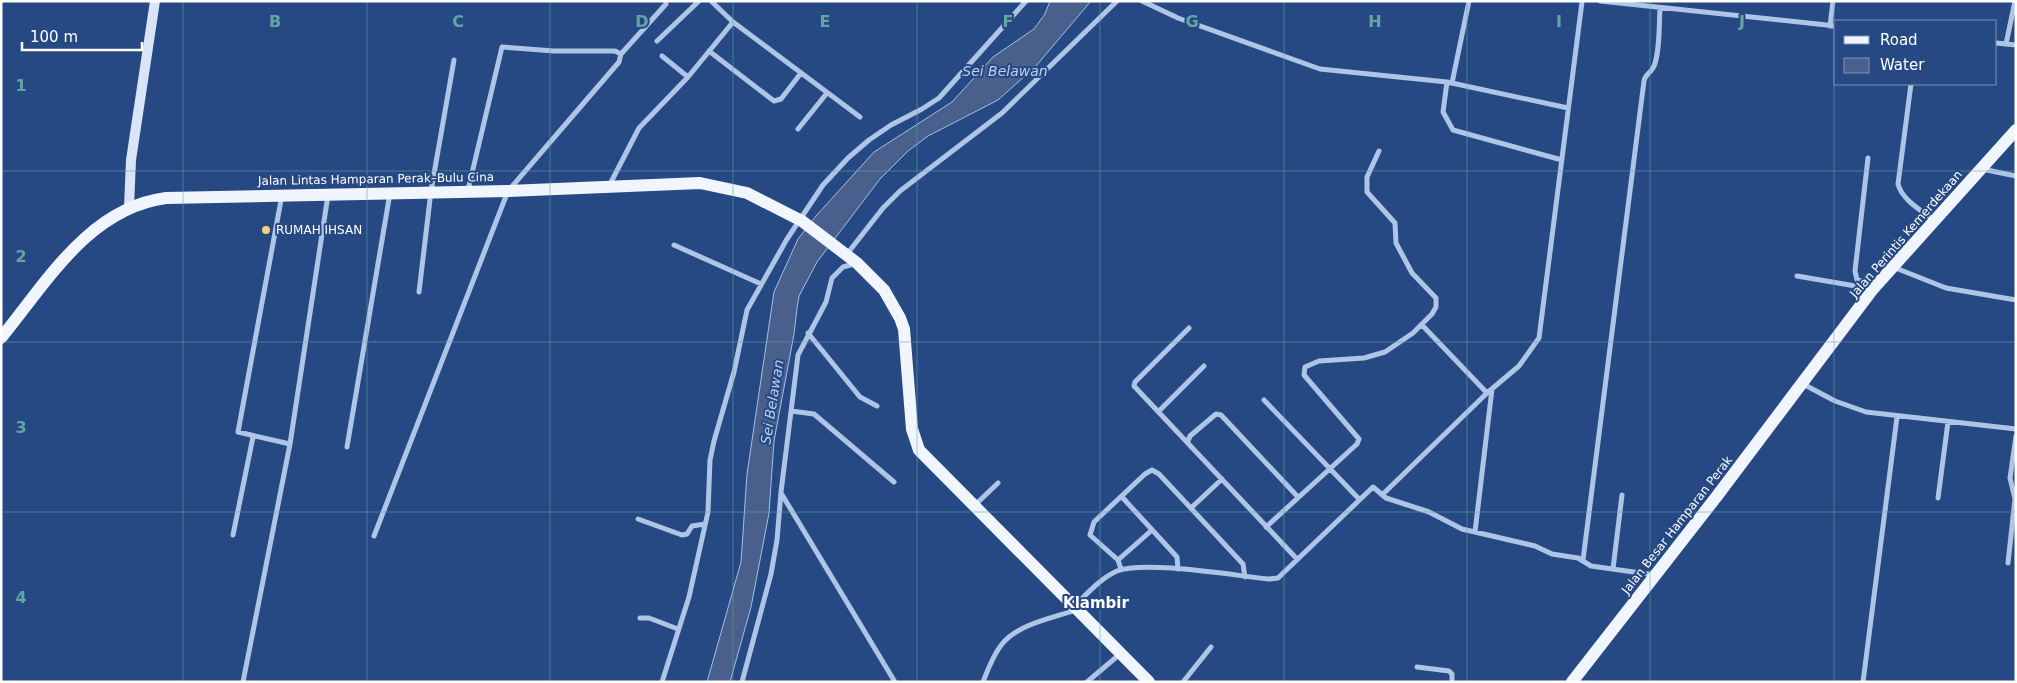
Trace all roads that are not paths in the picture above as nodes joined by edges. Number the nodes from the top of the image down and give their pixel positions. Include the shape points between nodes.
1 (155, 1) edge
2 (699, 1) edge
3 (711, 1) edge
4 (1026, 1) edge
5 (1117, 1) edge
6 (1142, 1) edge
7 (1469, 1) edge
8 (1581, 1) edge
9 (1600, 1) edge
10 (1834, 1) edge
11 (2015, 1) edge
12 (666, 4) dead end
13 (1660, 8) junction
14 (733, 22) junction
15 (1833, 26) edge
16 (657, 41) dead end
17 (1997, 43) edge
18 (2006, 44) junction
19 (2016, 45) edge
20 (709, 52) junction
21 (621, 54) junction
22 (662, 56) dead end
23 (454, 60) dead end
24 (801, 73) junction
25 (688, 77) junction
26 (1450, 83) junction
27 (1911, 85) edge
28 (827, 93) junction
29 (1568, 108) junction
30 (860, 117) dead end
31 (798, 129) dead end
32 (2016, 130) edge
33 (1379, 151) dead end
34 (1868, 158) dead end
35 (1562, 160) junction
36 (1982, 169) junction
37 (2016, 176) edge
38 (609, 187) junction
39 (431, 191) junction
40 (468, 191) junction
41 (508, 191) junction
42 (390, 193) junction
43 (282, 195) junction
44 (328, 195) junction
45 (129, 207) junction
46 (800, 220) junction
47 (1934, 220) junction
48 (674, 245) dead end
49 (844, 253) junction
50 (857, 263) junction
51 (1892, 267) junction
52 (1797, 276) dead end
53 (761, 284) junction
54 (1875, 286) junction
55 (419, 292) dead end
56 (2016, 300) edge
57 (1422, 325) junction
58 (1189, 328) dead end
59 (808, 333) junction
60 (1, 338) edge
61 (1204, 366) dead end
62 (1801, 383) junction
63 (1492, 388) junction
64 (1487, 393) junction
65 (1264, 400) dead end
66 (877, 406) dead end
67 (791, 411) junction
68 (1159, 411) junction
69 (1897, 417) junction
70 (1948, 422) junction
71 (2016, 429) edge
72 (2016, 436) edge
73 (253, 437) junction
74 (1188, 441) junction
75 (290, 444) junction
76 (347, 447) dead end
77 (1331, 468) junction
78 (1222, 479) junction
79 (894, 482) dead end
80 (998, 483) dead end
81 (781, 492) junction
82 (1382, 495) junction
83 (1622, 496) dead end
84 (1122, 497) junction
85 (1298, 497) junction
86 (1938, 498) dead end
87 (1360, 499) junction
88 (975, 505) junction
89 (1191, 508) junction
90 (638, 519) dead end
91 (705, 524) junction
92 (1266, 527) junction
93 (1152, 530) junction
94 (1475, 532) junction
95 (233, 535) dead end
96 (374, 536) dead end
97 (1118, 560) junction
98 (1297, 560) junction
99 (1583, 560) junction
100 (2008, 564) dead end
101 (1178, 569) junction
102 (1614, 569) junction
103 (1121, 570) junction
104 (1655, 575) junction
105 (1245, 577) junction
106 (1077, 607) junction
107 (640, 618) dead end
108 (678, 629) junction
109 (1211, 647) dead end
110 (1121, 653) junction
111 (1417, 667) dead end
112 (243, 682) edge
113 (662, 682) edge
114 (742, 682) edge
115 (895, 682) edge
116 (983, 682) edge
117 (1087, 682) edge
118 (1149, 682) edge
119 (1183, 682) edge
120 (1452, 682) edge
121 (1572, 682) edge
122 (1863, 682) edge

1 - 45 street via 131,160
2 - 16 street
3 - 14 street
4 - 46 street via 939,98 891,125 848,158 823,185
5 - 49 street via 1002,113 900,192
6 - 26 street via 1178,18 1320,69
7 - 26 street
8 - 29 street
9 - 13 street
10 - 15 street
11 - 18 street
12 - 21 street
13 - 15 street
13 - 99 street via 1656,56 1644,81
14 - 20 street
14 - 24 street
17 - 18 street
18 - 19 street
20 - 24 street via 774,101 781,99
20 - 25 street
21 - 40 street via 615,51 502,47
21 - 41 street via 618,62
22 - 25 street
23 - 39 street
24 - 28 street
25 - 38 street via 639,128
26 - 29 street
26 - 35 street via 1442,112 1453,130
27 - 47 street via 1898,184 1905,197
28 - 30 street
28 - 31 street
29 - 35 street
32 - 36 main road, Jalan Perintis Kemerdekaan
33 - 57 street via 1368,177 1367,192 1395,223 1396,243 1406,263 1436,298 1436,307
34 - 54 street via 1855,271 1857,280
35 - 63 street via 1540,338 1519,366
36 - 37 street
36 - 47 main road, Jalan Perintis Kemerdekaan
38 - 41 main road, Jalan Lintas Hamparan Perak–Bulu Cina
38 - 46 main road, Jalan Lintas Hamparan Perak–Bulu Cina via 700,183 747,193
39 - 40 main road, Jalan Lintas Hamparan Perak–Bulu Cina
39 - 42 main road, Jalan Lintas Hamparan Perak–Bulu Cina
39 - 55 street
40 - 41 main road, Jalan Lintas Hamparan Perak–Bulu Cina
41 - 96 street
42 - 44 main road, Jalan Lintas Hamparan Perak–Bulu Cina
42 - 76 street
43 - 44 main road, Jalan Lintas Hamparan Perak–Bulu Cina
43 - 45 main road, Jalan Lintas Hamparan Perak–Bulu Cina via 166,198
43 - 73 street via 238,432
44 - 75 street
45 - 60 main road, Jalan Lintas Hamparan Perak–Bulu Cina via 103,222 78,245
46 - 49 main road, Jalan Lintas Hamparan Perak–Bulu Cina
46 - 53 street
47 - 51 main road, Jalan Perintis Kemerdekaan
48 - 53 street
49 - 50 main road
50 - 59 street via 843,267 832,278 826,302
50 - 88 main road via 884,290 903,324 915,444
51 - 54 main road, Jalan Perintis Kemerdekaan
51 - 56 street via 1946,288
52 - 54 street
53 - 91 street via 744,320 734,372 717,425 710,460
54 - 62 main road, Jalan Perintis Kemerdekaan
57 - 64 street
57 - 77 street via 1385,352 1364,358 1319,361 1304,370 1359,439 1358,444
58 - 68 street via 1134,384
59 - 66 street via 860,397
59 - 67 street via 796,366
61 - 68 street
62 - 69 street via 1835,401 1866,412
62 - 104 main road, Jalan Besar Hamparan Perak
63 - 64 street
63 - 94 street
64 - 82 street
65 - 77 street
67 - 79 street via 814,414
67 - 81 street
68 - 74 street
69 - 70 street
69 - 122 street
70 - 71 street
70 - 86 street
72 - 100 street via 2010,478 2015,499
73 - 75 street
73 - 95 street
74 - 78 street
74 - 85 street via 1216,414 1221,415
75 - 112 street
77 - 85 street
77 - 87 street
78 - 89 street
78 - 92 street
80 - 88 street
81 - 114 street via 772,574
81 - 115 street
82 - 87 street via 1373,487
82 - 94 street
83 - 102 street
84 - 89 street via 1152,470
84 - 93 street
84 - 97 street via 1094,522 1090,531 1090,535
85 - 92 street
87 - 98 street
88 - 106 main road
89 - 105 street via 1243,564
90 - 91 street via 682,535 687,534 692,526
91 - 108 street via 689,597
92 - 98 street
93 - 97 street
93 - 101 street via 1176,557
94 - 99 street
97 - 103 street
98 - 105 street via 1278,578
99 - 102 street via 1591,566
101 - 103 street
101 - 105 street
102 - 104 street
103 - 106 street via 1106,577
104 - 121 main road, Jalan Besar Hamparan Perak
106 - 110 main road
106 - 116 street via 1008,638 994,657
107 - 108 street via 650,618
108 - 113 street
109 - 119 street
110 - 117 street
110 - 118 main road
111 - 120 street via 1449,671

